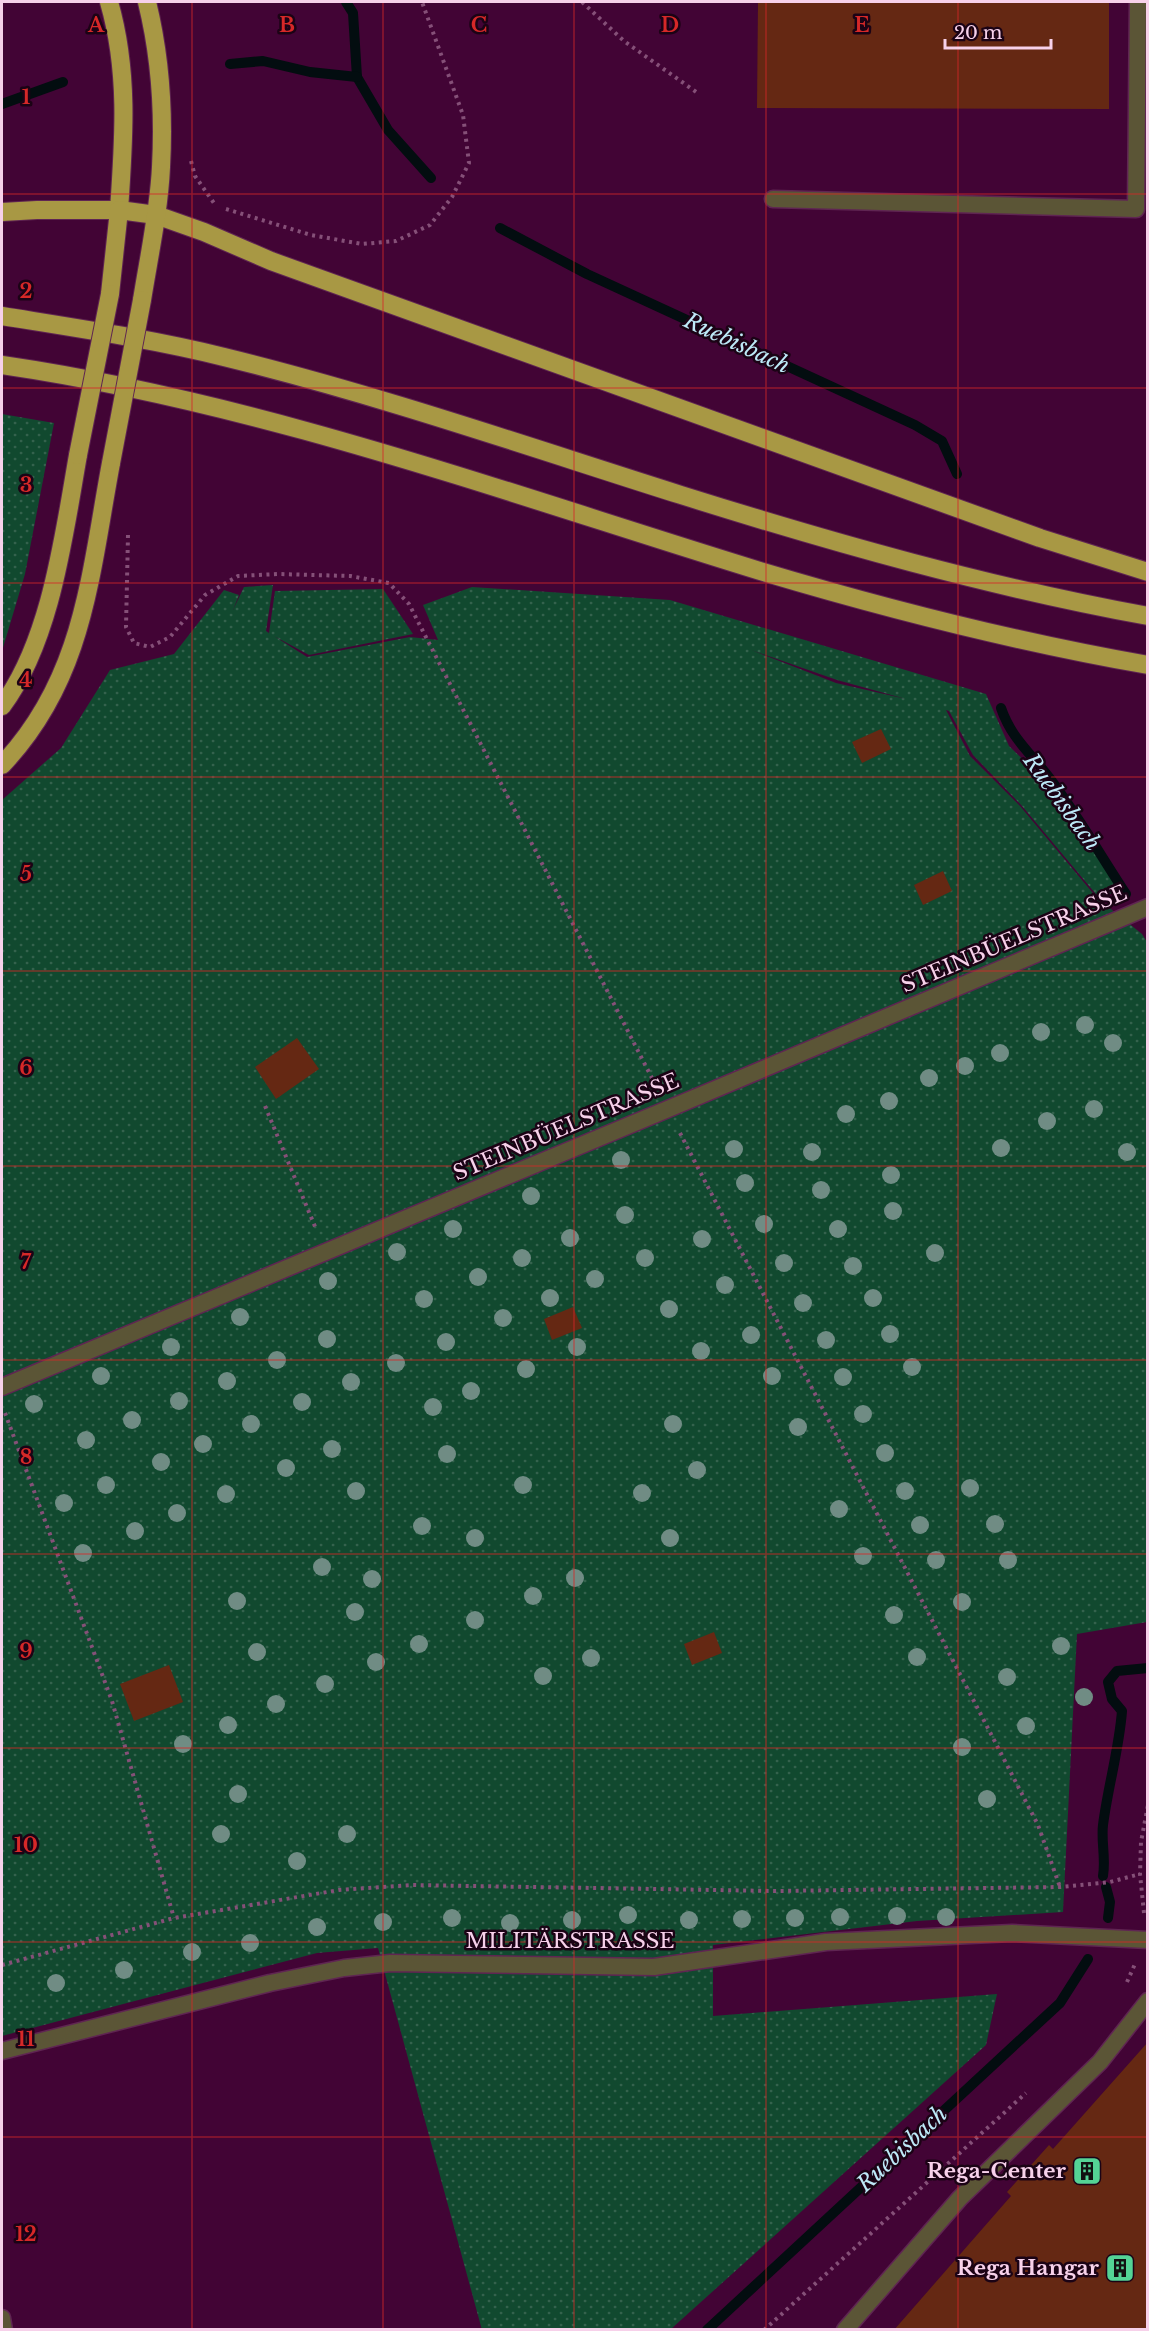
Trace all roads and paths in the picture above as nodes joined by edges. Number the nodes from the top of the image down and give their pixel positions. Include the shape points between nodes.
1 (109, 2) edge
2 (147, 2) edge
3 (422, 2) edge
4 (582, 2) edge
5 (1138, 2) edge
6 (699, 94) dead end
7 (773, 199) dead end
8 (215, 206) dead end
9 (119, 210) junction
10 (2, 212) edge
11 (156, 215) junction
12 (2, 316) edge
13 (2, 365) edge
14 (129, 533) dead end
15 (1148, 572) edge
16 (1148, 616) edge
17 (1148, 665) edge
18 (2, 706) edge
19 (2, 765) edge
20 (1148, 907) edge
21 (265, 1106) dead end
22 (668, 1109) junction
23 (326, 1252) junction
24 (2, 1386) edge
25 (2, 1404) edge
26 (1148, 1805) edge
27 (1140, 1874) junction
28 (1060, 1887) junction
29 (174, 1918) junction
30 (1146, 1939) edge
31 (2, 1965) edge
32 (1126, 1985) dead end
33 (1148, 2001) edge
34 (2, 2051) edge
35 (1028, 2091) dead end
36 (2, 2318) edge
37 (4, 2330) edge
38 (764, 2330) edge
39 (845, 2330) edge

1 - 9 highway via 125,125
2 - 11 highway via 162,108
3 - 8 path via 464,115 469,163 452,197 430,225 396,240 362,244 311,235
4 - 6 path via 624,41
5 - 7 street via 1136,210
9 - 10 highway
9 - 11 highway
9 - 18 highway, bridge via 110,294 63,537 43,621
11 - 15 highway via 272,261 1040,538
11 - 19 highway, bridge via 75,642 50,701
12 - 16 highway via 120,335 257,365 409,407 858,548 1044,595
13 - 17 highway via 167,395 245,414 396,456 844,595 1014,638
14 - 22 path via 126,627 134,643 150,647 170,637 205,595 238,576 350,576 389,583 409,604
20 - 22 street, STEINBÜELSTRASSE
21 - 23 path
22 - 23 street, STEINBÜELSTRASSE
22 - 28 path via 1038,1825
23 - 24 street, STEINBÜELSTRASSE
25 - 29 path via 112,1701
26 - 27 path
27 - 28 path via 1101,1884
27 - 30 path
28 - 29 path via 775,1891 412,1885 339,1890
29 - 31 path
30 - 32 path
30 - 34 street, MILITÄRSTRASSE via 1012,1933 826,1942 654,1967 378,1964 270,1983
33 - 39 street via 1100,2062 960,2198
35 - 38 path
36 - 37 street

